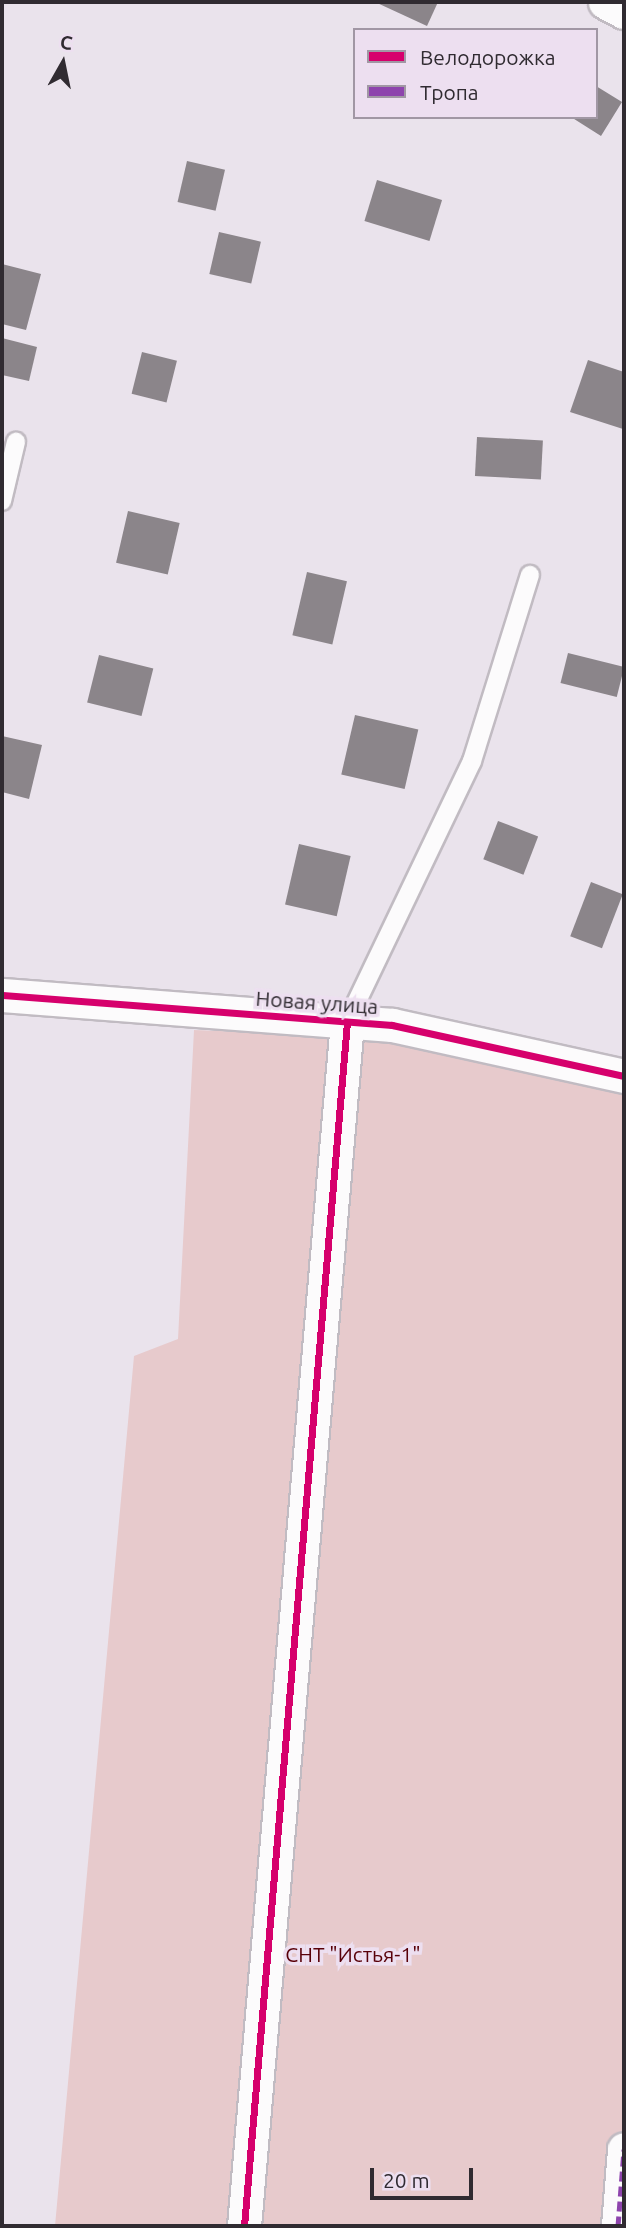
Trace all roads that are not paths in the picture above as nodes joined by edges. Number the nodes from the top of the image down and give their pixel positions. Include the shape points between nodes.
1 (605, 2) edge
2 (624, 12) edge
3 (16, 442) dead end
4 (2, 501) edge
5 (530, 575) dead end
6 (2, 995) edge
7 (347, 1022) junction
8 (624, 1076) edge
9 (624, 2149) edge
10 (244, 2226) edge
11 (618, 2226) edge

1 - 2 street
3 - 4 lane
5 - 7 lane via 472,761
6 - 7 street, Новая улица
7 - 8 street, Новая улица via 392,1025
7 - 10 street
9 - 11 street

